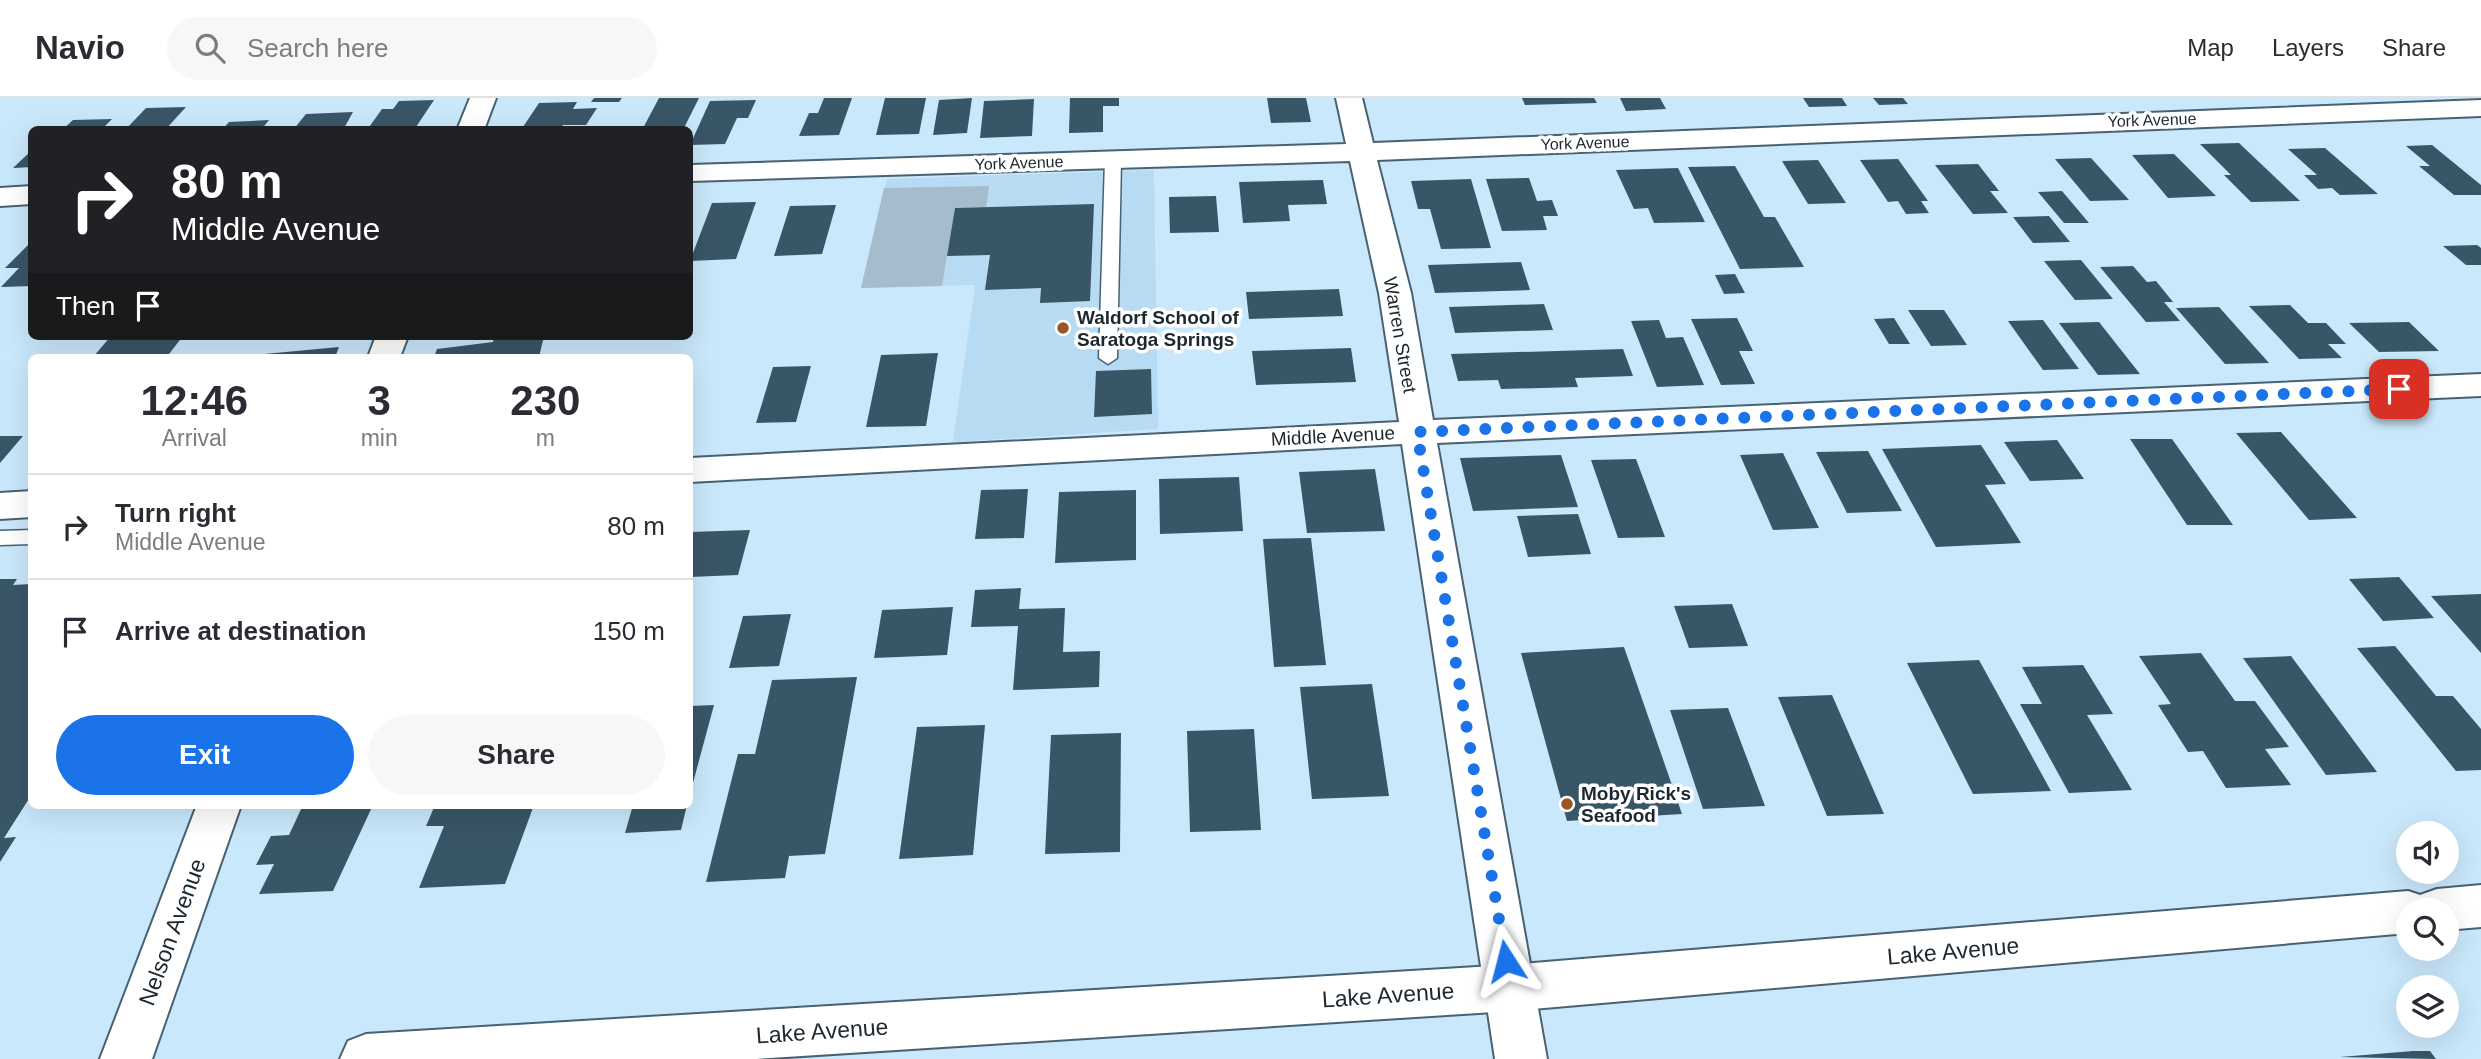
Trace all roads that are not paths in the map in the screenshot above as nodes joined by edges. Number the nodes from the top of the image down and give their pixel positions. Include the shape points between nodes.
1 (482, 98) edge
2 (1349, 98) edge
3 (2481, 108) edge
4 (472, 126) edge
5 (1362, 152) junction
6 (1113, 160) junction
7 (693, 173) edge
8 (28, 195) edge
9 (0, 197) edge
10 (1108, 358) dead end
11 (2481, 385) edge
12 (1417, 432) junction
13 (693, 470) edge
14 (28, 504) edge
15 (0, 506) edge
16 (28, 537) edge
17 (0, 538) edge
18 (218, 809) edge
19 (2481, 906) edge
20 (2459, 908) edge
21 (2396, 913) edge
22 (1510, 988) junction
23 (125, 1059) edge
24 (366, 1059) edge
25 (1521, 1059) edge

1 - 4 street
2 - 5 street, Warren Street
3 - 5 street, York Avenue via 1961,117
5 - 6 street, York Avenue
5 - 12 street, Warren Street via 1395,293
6 - 7 street, York Avenue
6 - 10 lane
8 - 9 street
11 - 12 street, Middle Avenue
12 - 13 street, Middle Avenue
12 - 22 street, Warren Street
14 - 15 street
16 - 17 lane
18 - 23 street, Nelson Avenue
19 - 20 street
21 - 22 street, Lake Avenue
22 - 24 street, Lake Avenue
22 - 25 street, Warren Street

